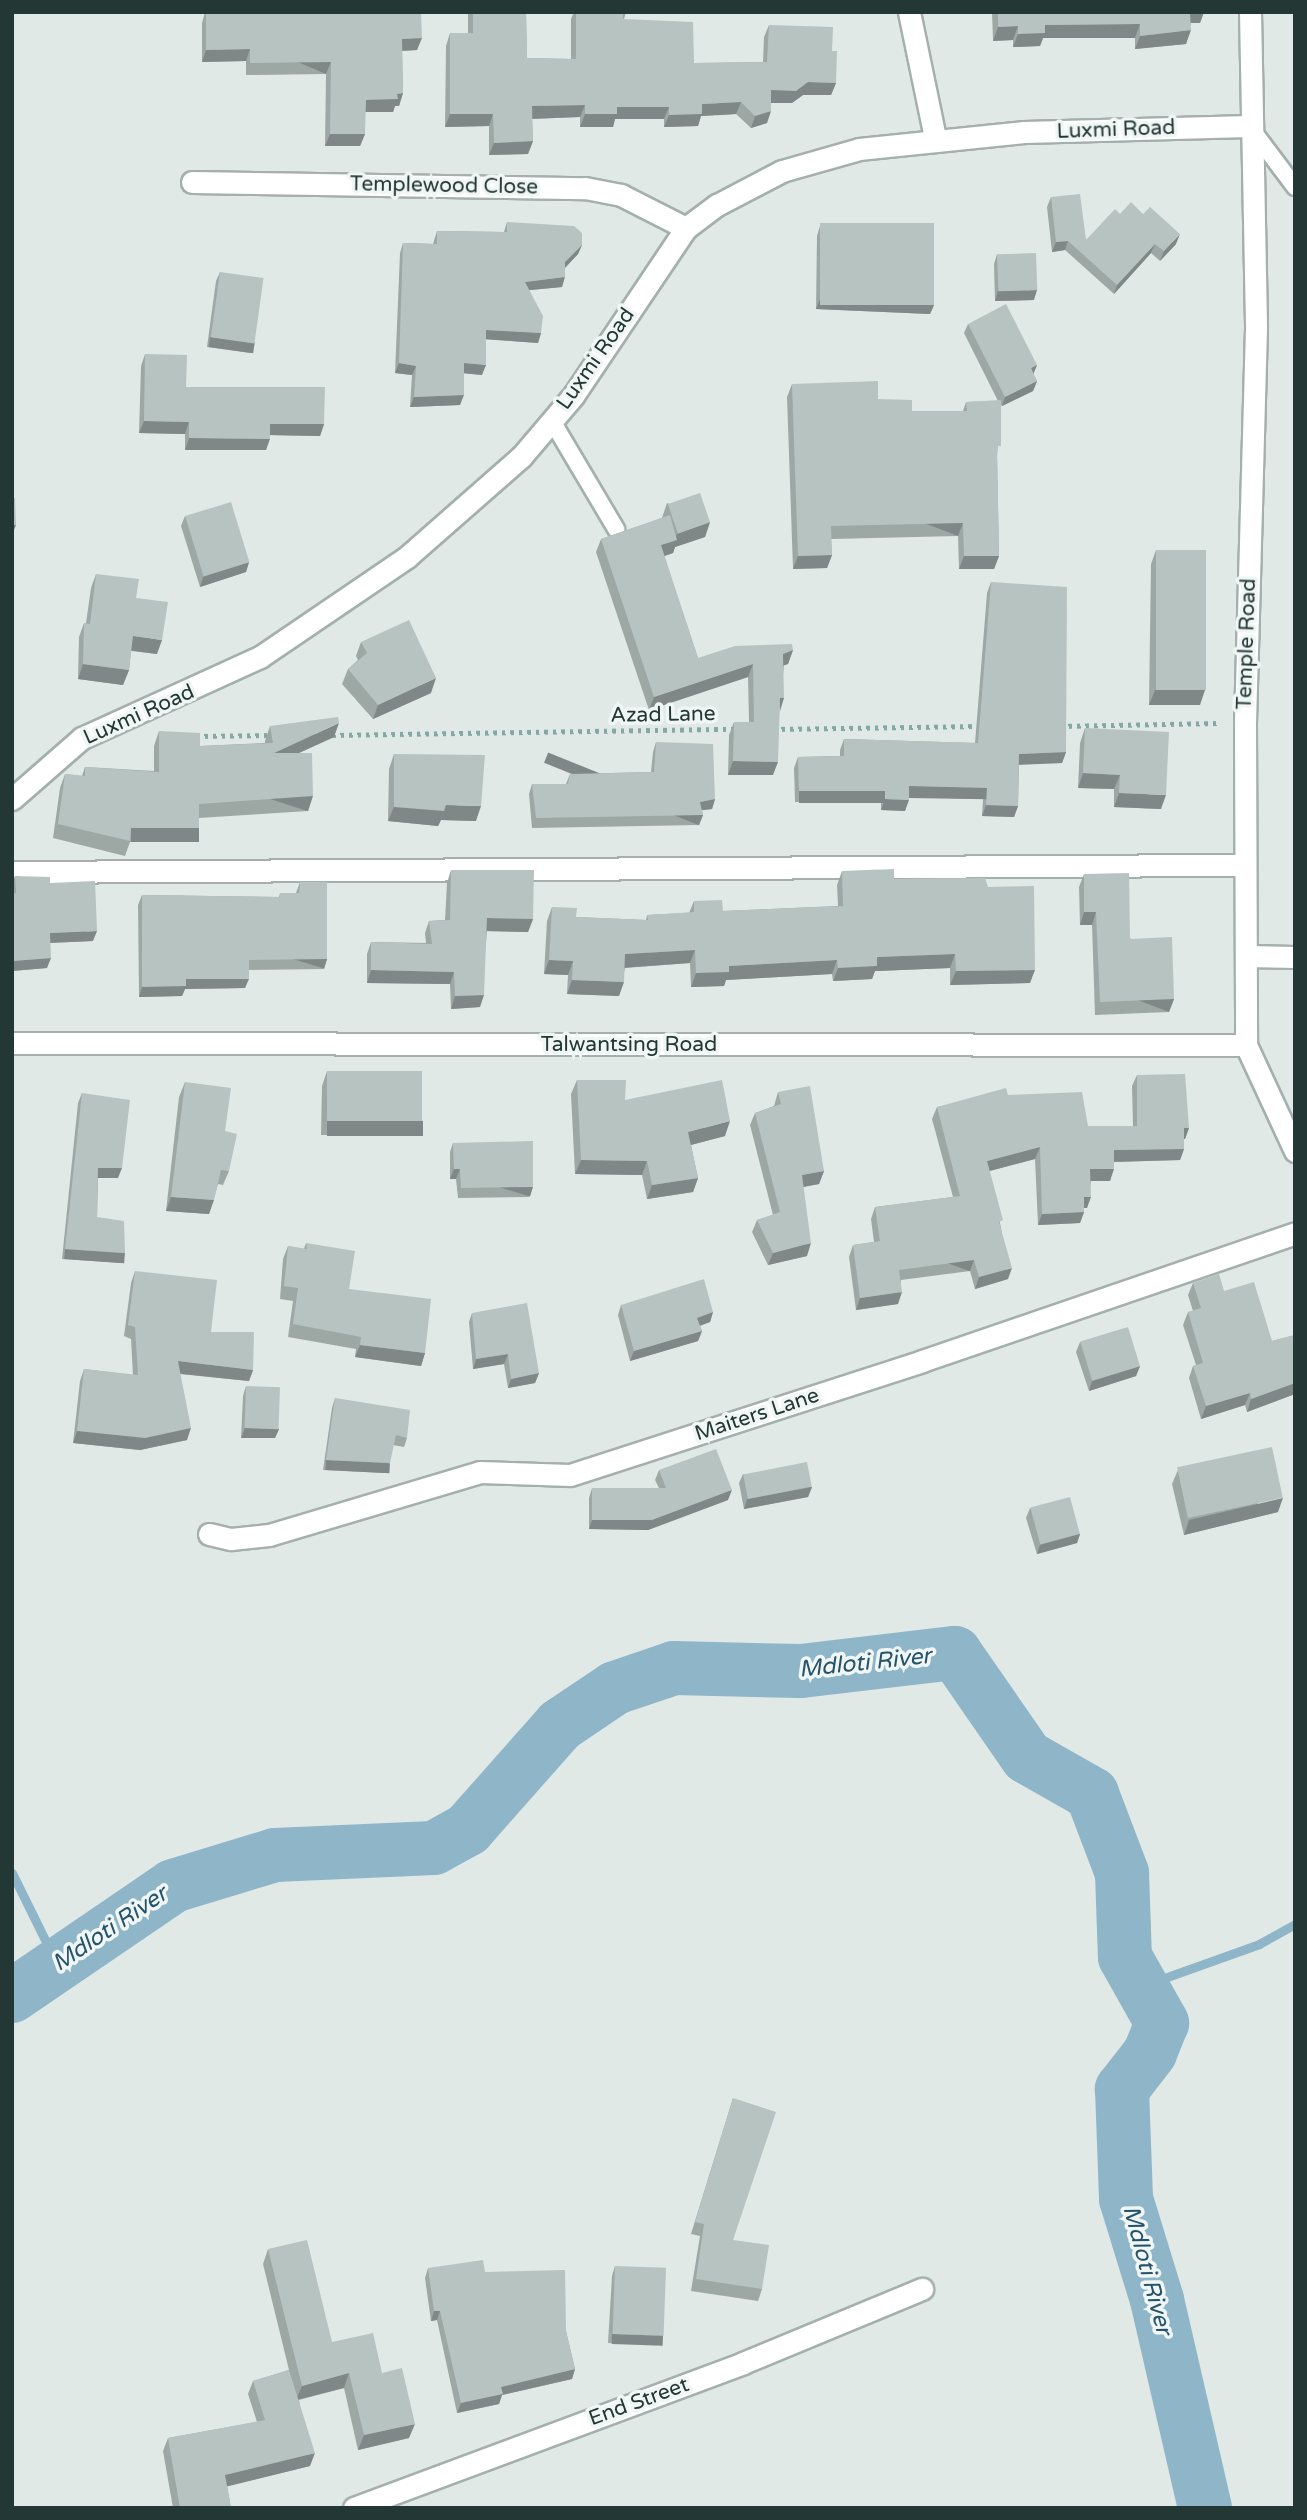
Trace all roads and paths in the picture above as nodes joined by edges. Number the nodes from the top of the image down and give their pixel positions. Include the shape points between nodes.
1 (909, 12) edge
2 (1250, 12) edge
3 (1249, 126) junction
4 (935, 138) junction
5 (192, 182) dead end
6 (1295, 187) edge
7 (686, 228) junction
8 (552, 421) junction
9 (616, 529) dead end
10 (1245, 722) junction
11 (991, 726) edge
12 (1046, 726) edge
13 (740, 729) edge
14 (768, 729) edge
15 (278, 735) edge
16 (320, 735) edge
17 (194, 736) edge
18 (12, 799) edge
19 (1245, 865) junction
20 (12, 872) edge
21 (1246, 956) junction
22 (1295, 957) edge
23 (12, 1044) edge
24 (1246, 1045) junction
25 (1295, 1151) edge
26 (1295, 1233) edge
27 (209, 1534) dead end
28 (922, 2289) dead end
29 (354, 2508) edge

1 - 4 street
2 - 3 street, Temple Road
3 - 4 street, Luxmi Road
3 - 6 lane
3 - 10 street, Temple Road via 1256,328
4 - 7 street, Luxmi Road via 859,149 782,171 717,205
5 - 7 street, Templewood Close via 585,188 621,195
7 - 8 street, Luxmi Road
8 - 9 lane
8 - 18 street, Luxmi Road via 521,457 407,557 328,614 212,681 82,738
10 - 12 path
10 - 19 street, Temple Road
11 - 14 path
13 - 16 path, Azad Lane
15 - 17 path
19 - 20 street
19 - 21 street, Temple Road
21 - 22 street
21 - 24 street, Temple Road
23 - 24 street, Talwantsing Road
24 - 25 street, Temple Road
26 - 27 street, Maiters Lane via 570,1475 480,1472 269,1535 231,1539
28 - 29 street, End Street via 743,2363

